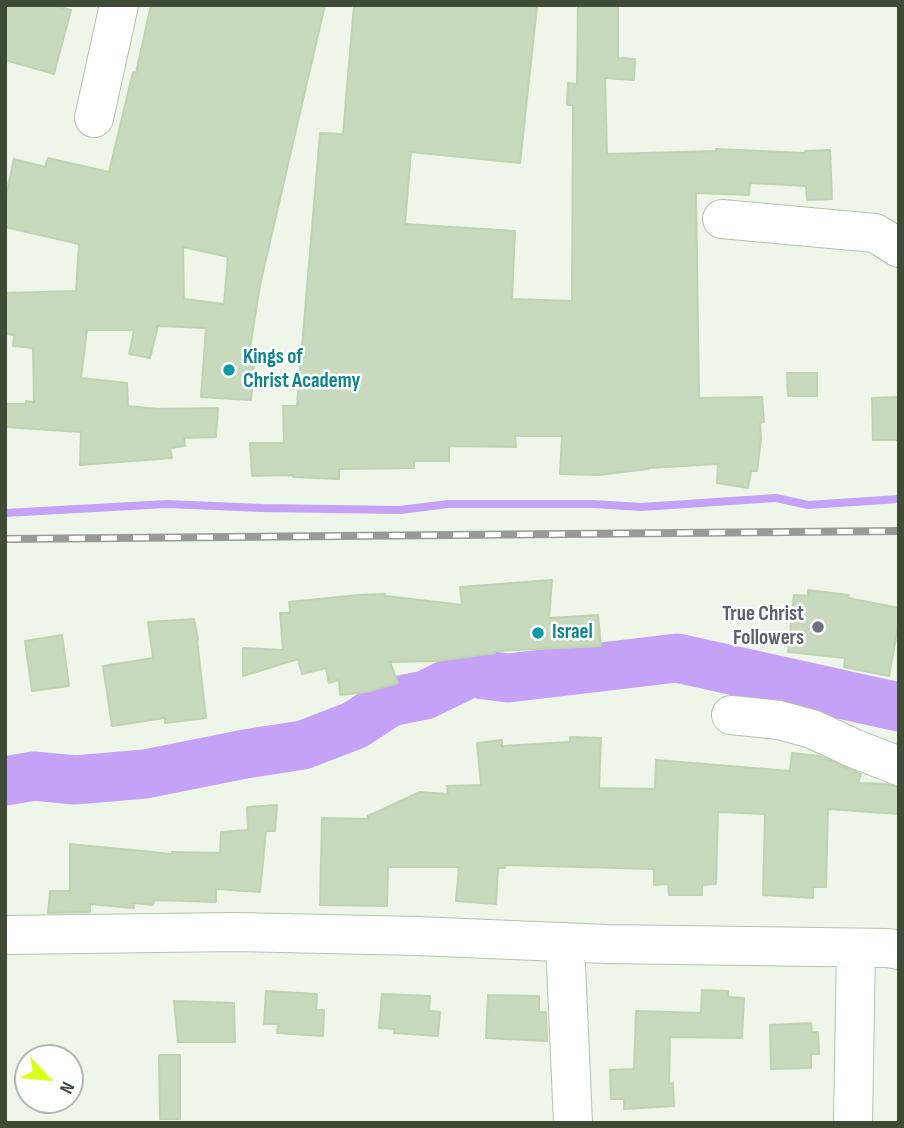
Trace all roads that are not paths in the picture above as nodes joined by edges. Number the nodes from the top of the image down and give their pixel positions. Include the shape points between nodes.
1 (119, 5) edge
2 (94, 118) dead end
3 (722, 219) dead end
4 (899, 248) edge
5 (731, 715) dead end
6 (899, 766) edge
7 (5, 934) edge
8 (565, 942) junction
9 (856, 948) junction
10 (899, 950) edge
11 (573, 1123) edge
12 (853, 1123) edge

1 - 2 street
3 - 4 street via 875,233
5 - 6 street via 812,729
7 - 8 street via 236,932
8 - 9 street
8 - 11 street
9 - 10 street
9 - 12 street

